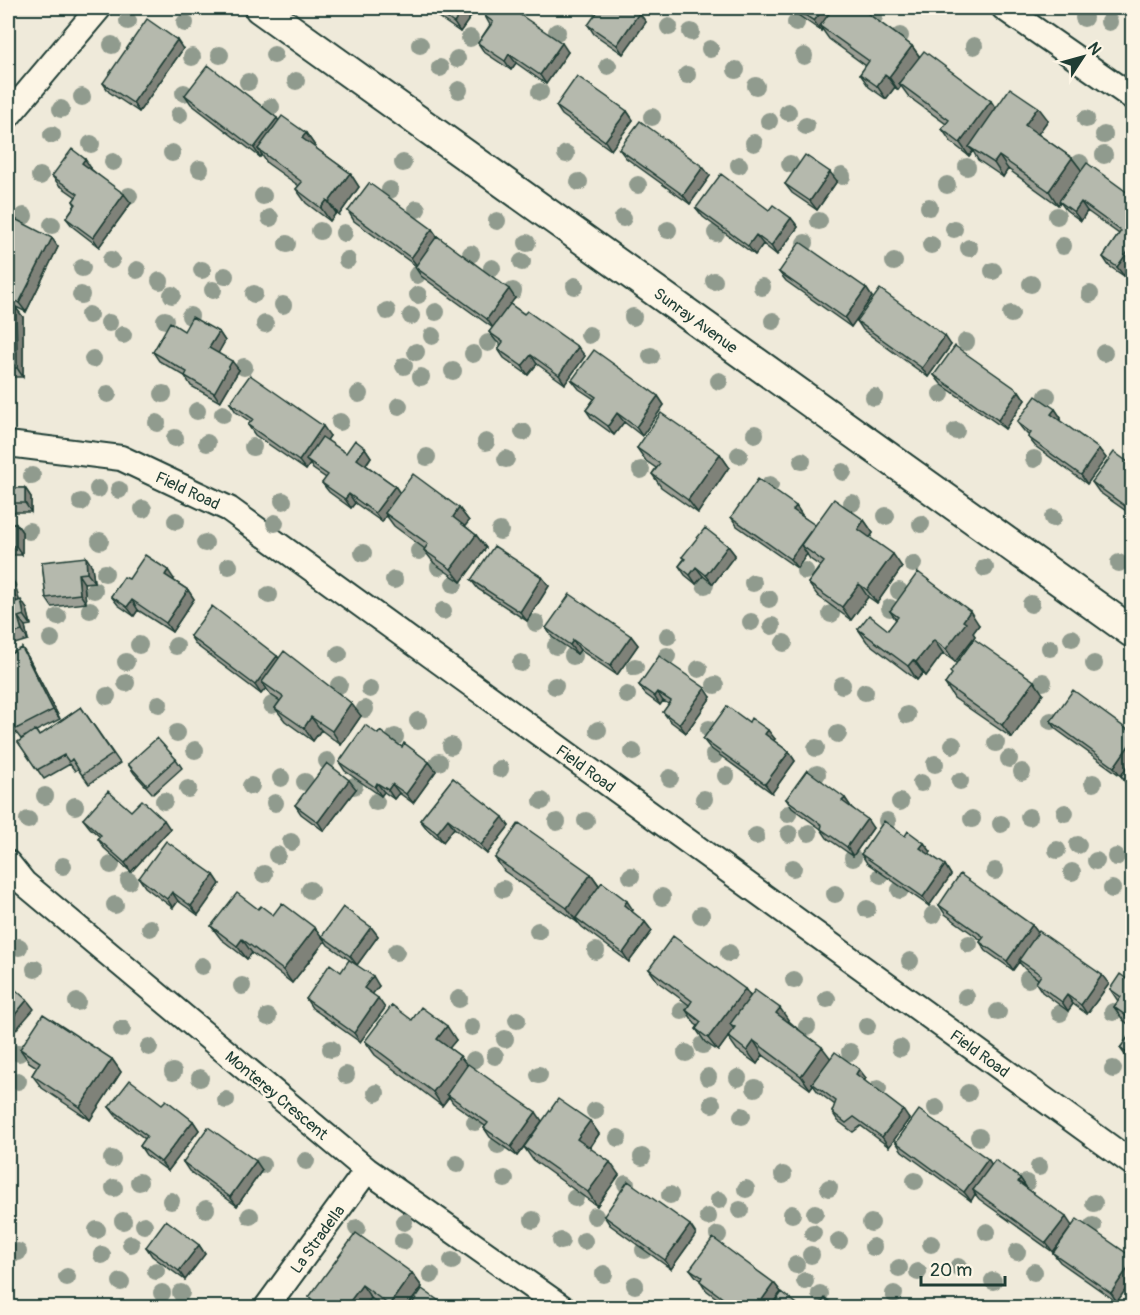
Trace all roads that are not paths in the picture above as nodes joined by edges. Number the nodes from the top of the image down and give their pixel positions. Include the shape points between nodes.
1 (99, 8) edge
2 (260, 8) edge
3 (1004, 8) edge
4 (1132, 98) edge
5 (8, 116) edge
6 (8, 444) edge
7 (1132, 632) edge
8 (8, 863) edge
9 (1132, 1163) edge
10 (367, 1170) junction
11 (266, 1308) edge
12 (563, 1308) edge

1 - 5 street
2 - 7 street, Sunray Avenue
3 - 4 street
6 - 9 street, Field Road via 121,458 229,509
8 - 10 street, Monterey Crescent via 24,884
10 - 11 street, La Stradella
10 - 12 street, Monterey Crescent

